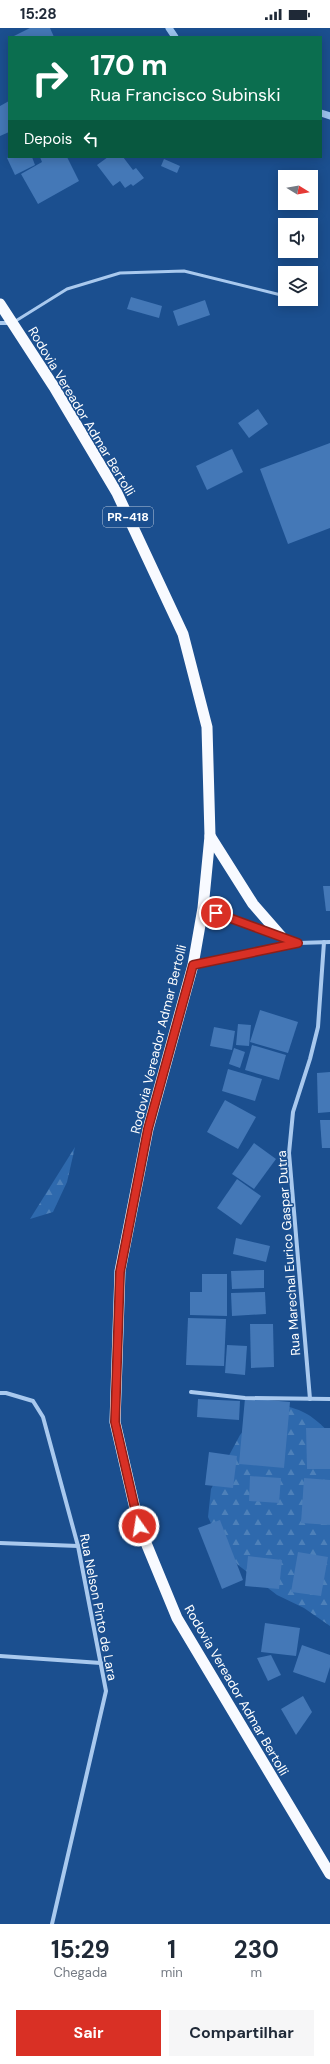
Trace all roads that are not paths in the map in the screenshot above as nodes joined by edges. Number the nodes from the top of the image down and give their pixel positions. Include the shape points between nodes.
1 (278, 294) edge
2 (0, 304) edge
3 (0, 323) edge
4 (12, 323) junction
5 (210, 836) junction
6 (203, 908) junction
7 (281, 936) junction
8 (324, 942) junction
9 (330, 942) edge
10 (298, 943) junction
11 (193, 965) junction
12 (0, 1392) edge
13 (191, 1392) dead end
14 (310, 1399) junction
15 (330, 1399) edge
16 (0, 1543) edge
17 (78, 1546) junction
18 (0, 1656) edge
19 (100, 1663) junction
20 (330, 1874) edge
21 (52, 1924) edge

1 - 4 lane via 184,271 120,273 67,288
2 - 4 highway, Rodovia Vereador Admar Bertolli / PR-418
3 - 4 street
4 - 5 highway, Rodovia Vereador Admar Bertolli / PR-418 via 54,387 116,494 184,634 206,727
5 - 6 highway, Rodovia Vereador Admar Bertolli / PR-418
5 - 7 highway via 253,904
6 - 7 street
6 - 11 highway, Rodovia Vereador Admar Bertolli / PR-418
7 - 10 street
8 - 9 street
8 - 10 street
8 - 14 street, Rua Marechal Eurico Gaspar Dutra via 318,1027 293,1112 289,1153
10 - 11 street
11 - 20 highway, Rodovia Vereador Admar Bertolli / PR-418 via 148,1129 120,1272 115,1422 139,1526 177,1618
12 - 17 street, Rua Nelson Pinto de Lara via 32,1401 43,1417
13 - 14 street via 245,1398
14 - 15 street
16 - 17 street
17 - 19 street, Rua Nelson Pinto de Lara
18 - 19 street
19 - 21 street, Rua Nelson Pinto de Lara via 106,1691

